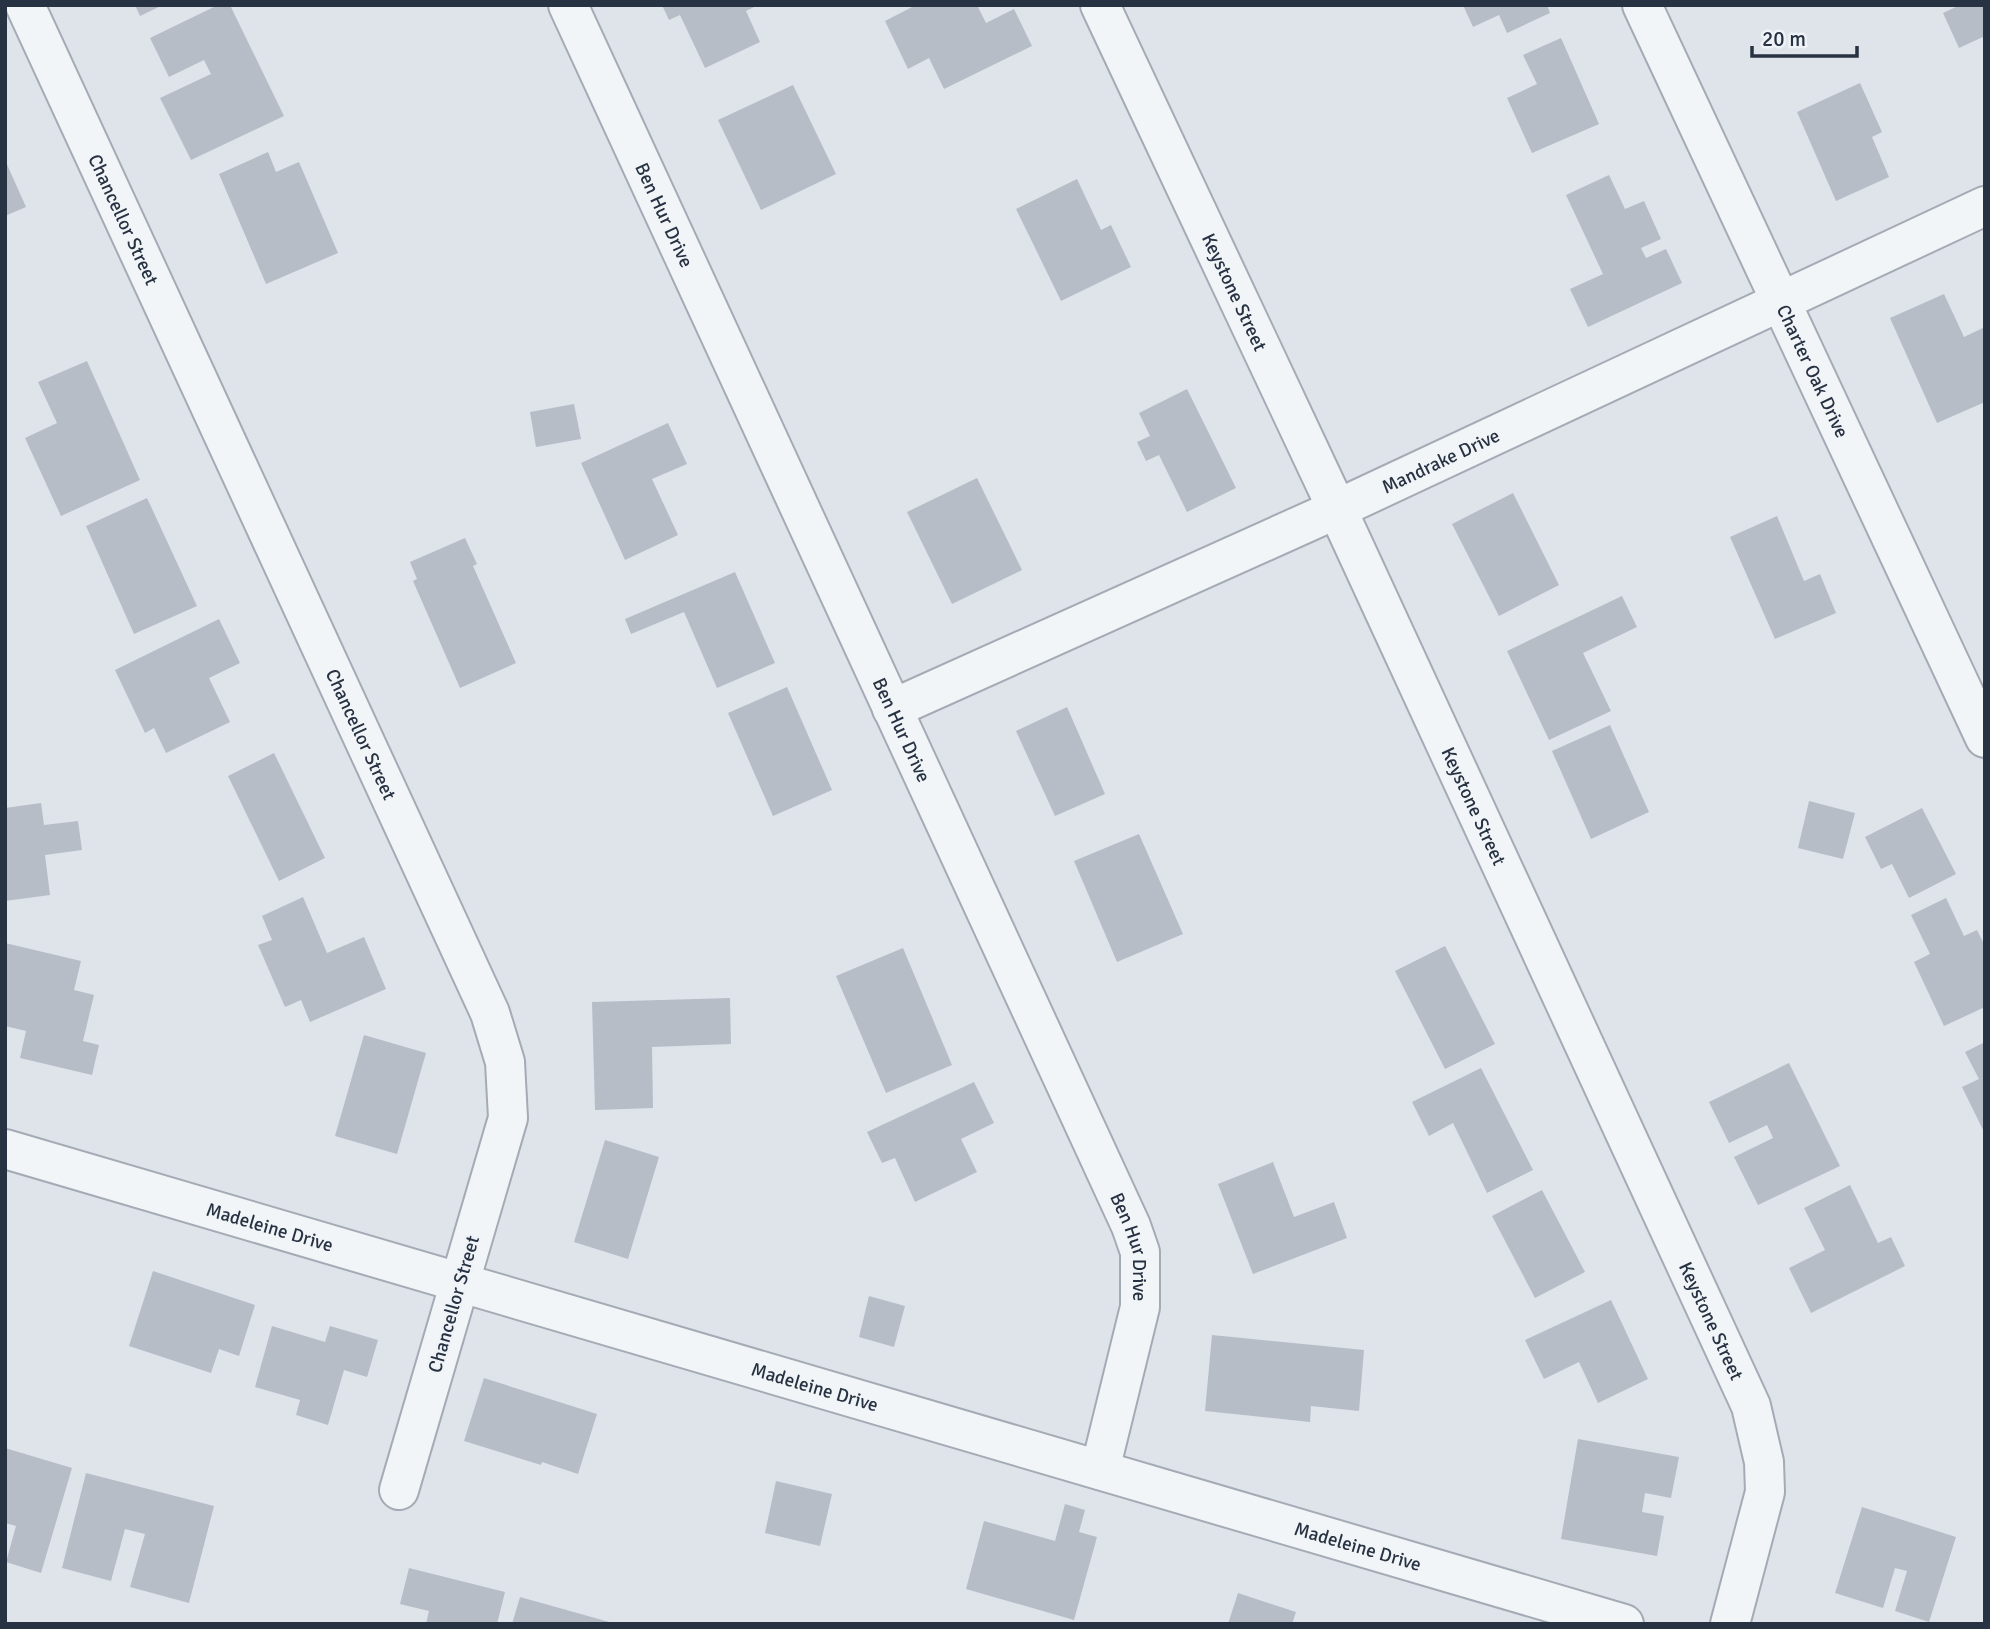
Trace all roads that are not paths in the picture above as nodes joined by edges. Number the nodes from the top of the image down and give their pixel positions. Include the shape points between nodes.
1 (25, 5) edge
2 (568, 5) edge
3 (1100, 5) edge
4 (1642, 5) edge
5 (1985, 206) edge
6 (1782, 301) junction
7 (1337, 509) junction
8 (892, 709) junction
9 (1985, 738) edge
10 (5, 1149) edge
11 (460, 1282) junction
12 (1100, 1469) junction
13 (399, 1490) dead end
14 (1624, 1624) edge
15 (1730, 1624) edge

1 - 11 street, Chancellor Street via 490,1013 505,1062 508,1118
2 - 8 street, Ben Hur Drive
3 - 7 street, Keystone Street
4 - 6 street, Charter Oak Drive
5 - 6 street, Mandrake Drive
6 - 7 street, Mandrake Drive
6 - 9 street, Charter Oak Drive
7 - 8 street, Mandrake Drive
7 - 15 street, Keystone Street via 1751,1406 1764,1462 1765,1492
8 - 12 street, Ben Hur Drive via 1140,1252 1140,1307
10 - 11 street, Madeleine Drive
11 - 12 street, Madeleine Drive
11 - 13 street, Chancellor Street
12 - 14 street, Madeleine Drive

